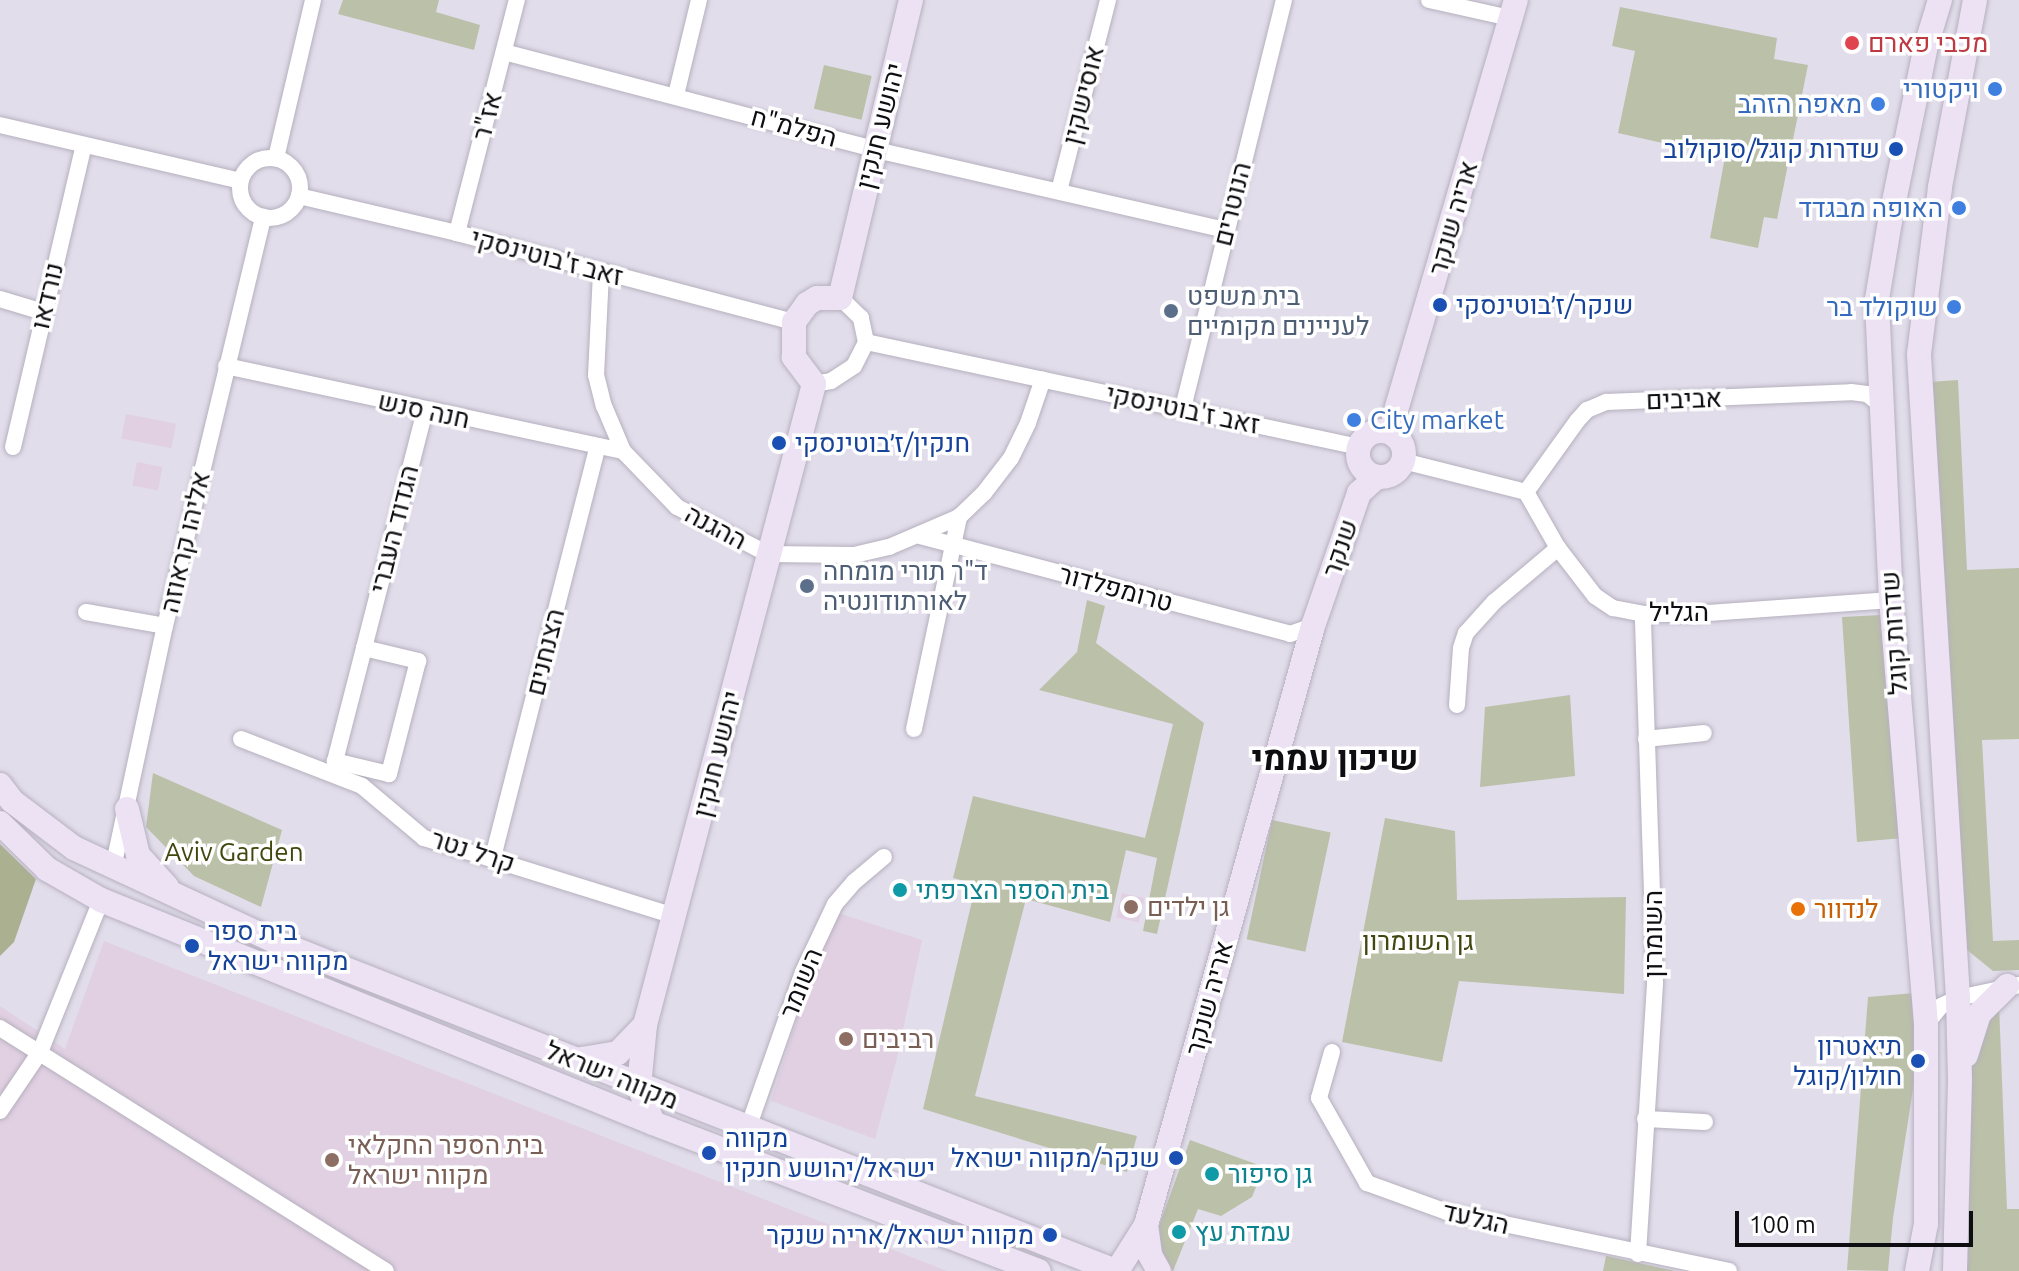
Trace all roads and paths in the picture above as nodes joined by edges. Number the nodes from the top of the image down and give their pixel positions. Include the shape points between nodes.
1 (313, 0) edge
2 (517, 0) edge
3 (699, 0) edge
4 (911, 0) edge
5 (1108, 0) edge
6 (1284, 0) edge
7 (1429, 0) edge
8 (1940, 0) edge
9 (1975, 0) edge
10 (1513, 9) edge
11 (504, 52) junction
12 (676, 95) junction
13 (0, 125) edge
14 (84, 145) junction
15 (874, 149) junction
16 (276, 158) junction
17 (240, 181) junction
18 (1059, 191) junction
19 (299, 196) junction
20 (263, 217) junction
21 (1225, 230) junction
22 (457, 233) junction
23 (601, 273) junction
24 (840, 298) junction
25 (0, 299) edge
26 (43, 312) junction
27 (794, 322) junction
28 (866, 342) junction
29 (226, 366) junction
30 (1043, 379) junction
31 (814, 384) junction
32 (1881, 405) junction
33 (1183, 408) junction
34 (425, 411) junction
35 (1395, 436) junction
36 (598, 446) junction
37 (13, 447) dead end
38 (1359, 447) junction
39 (623, 451) junction
40 (1403, 461) junction
41 (1377, 477) junction
42 (1526, 492) junction
43 (959, 517) junction
44 (920, 536) junction
45 (955, 547) junction
46 (1558, 548) junction
47 (768, 554) junction
48 (1891, 600) junction
49 (86, 612) dead end
50 (1643, 614) junction
51 (165, 626) junction
52 (1313, 626) junction
53 (364, 648) junction
54 (1457, 705) dead end
55 (914, 729) dead end
56 (1704, 733) dead end
57 (241, 739) dead end
58 (1646, 739) junction
59 (0, 785) edge
60 (127, 809) junction
61 (0, 823) edge
62 (493, 857) junction
63 (884, 857) dead end
64 (113, 868) junction
65 (177, 898) junction
66 (101, 900) junction
67 (675, 916) junction
68 (2013, 985) edge
69 (1958, 998) junction
70 (1926, 1024) junction
71 (645, 1025) junction
72 (0, 1028) edge
73 (40, 1052) junction
74 (1332, 1052) dead end
75 (573, 1059) junction
76 (1960, 1080) junction
77 (639, 1086) junction
78 (0, 1111) edge
79 (1645, 1119) junction
80 (1705, 1122) dead end
81 (653, 1123) junction
82 (748, 1128) junction
83 (1146, 1225) junction
84 (1638, 1254) junction
85 (386, 1271) edge
86 (1039, 1271) edge
87 (1116, 1271) edge
88 (1159, 1271) edge
89 (1729, 1271) edge
90 (1917, 1271) edge
91 (1955, 1271) edge

1 - 16 street
2 - 11 street, אז"ר
3 - 12 street
4 - 15 street, יהושע חנקין
5 - 18 street, אוסישקין
6 - 21 street, הנוטרים
7 - 10 street
8 - 32 street, שדרות קוגל via 1926,46 1877,299
9 - 69 street, שדרות קוגל via 1940,187 1919,354
10 - 35 street, אריה שנקר via 1394,417
11 - 12 street, הפלמ"ח
11 - 22 street, אז"ר
12 - 15 street, הפלמ"ח
13 - 14 street
14 - 17 street
14 - 26 street, נורדאו
15 - 18 street, הפלמ"ח
15 - 24 street, יהושע חנקין
16 - 17 street via 249,165
16 - 19 street via 298,176
17 - 20 street via 247,208
18 - 21 street, הפלמ"ח
19 - 20 street via 281,216
19 - 22 street, זאב ז'בוטינסקי
20 - 29 street, אליהו קראוזה
21 - 33 street, הנוטרים
22 - 23 street, זאב ז'בוטינסקי
23 - 27 street, זאב ז'בוטינסקי
23 - 39 street, ההגנה via 596,375
24 - 27 street via 817,298
24 - 28 street via 861,318
25 - 26 street
26 - 37 street, נורדאו
27 - 31 street via 794,357
28 - 30 street, זאב ז'בוטינסקי
28 - 31 street via 854,366 831,381
29 - 34 street, חנה סנש
29 - 51 street, אליהו קראוזה
30 - 33 street, זאב ז'בוטינסקי
30 - 43 street, ההגנה via 1011,458
31 - 47 street, יהושע חנקין
32 - 42 street, אביבים via 1867,394 1851,392 1606,402 1577,421
32 - 48 street, שדרות קוגל
33 - 38 street, זאב ז'בוטינסקי
34 - 36 street, חנה סנש
34 - 53 street, הגדוד העברי
35 - 38 street via 1374,432
35 - 40 street via 1403,447
36 - 39 street, חנה סנש
36 - 62 street, הצנחנים
38 - 41 street via 1361,466
39 - 47 street, ההגנה via 677,507
40 - 41 street via 1391,475
40 - 42 street
41 - 52 street, שנקר via 1359,493
42 - 46 street, הגליל
43 - 44 street, ההגנה
43 - 45 street
44 - 45 street, טרומפלדור
44 - 47 street, ההגנה via 854,555
45 - 52 street, טרומפלדור via 1290,634
45 - 55 street
46 - 50 street, הגליל via 1595,596 1613,608
46 - 54 street via 1466,633
47 - 67 street, יהושע חנקין
48 - 50 street, הגליל
48 - 70 street, שדרות קוגל
49 - 51 street
50 - 58 street, השומרון
51 - 60 street, אליהו קראוזה
52 - 83 street, אריה שנקר
53 - 53 street, הגדוד העברי via 335,761 389,774 418,661
56 - 58 street
57 - 62 street, קרל נטר via 362,786 424,838
58 - 79 street, השומרון via 1655,983
59 - 64 street, מקווה ישראל via 12,801 74,848
60 - 64 street, אליהו קראוזה
60 - 65 street via 138,855
61 - 66 street, מקווה ישראל via 47,869
62 - 67 street, קרל נטר
63 - 82 street, השומר via 835,904
64 - 65 street, מקווה ישראל
64 - 66 street
65 - 75 street, מקווה ישראל
66 - 73 street
66 - 81 street, מקווה ישראל
67 - 71 street, יהושע חנקין
68 - 69 street
68 - 76 street via 1979,1014
69 - 70 street via 1941,1006
69 - 76 street, שדרות קוגל
70 - 90 street, שדרות קוגל via 1926,1224
71 - 75 street via 618,1053
71 - 77 street, יהושע חנקין
72 - 73 street
73 - 78 street
73 - 85 street
74 - 84 street, הגלעד via 1319,1098 1367,1183 1447,1212
75 - 77 street, מקווה ישראל
76 - 91 street, שדרות קוגל
77 - 81 street, יהושע חנקין
77 - 82 street, מקווה ישראל
79 - 80 street
79 - 84 street, השומרון
81 - 86 street, מקווה ישראל
82 - 87 street, מקווה ישראל
83 - 87 street, אריה שנקר
83 - 88 street via 1150,1255
84 - 89 street, הגלעד

